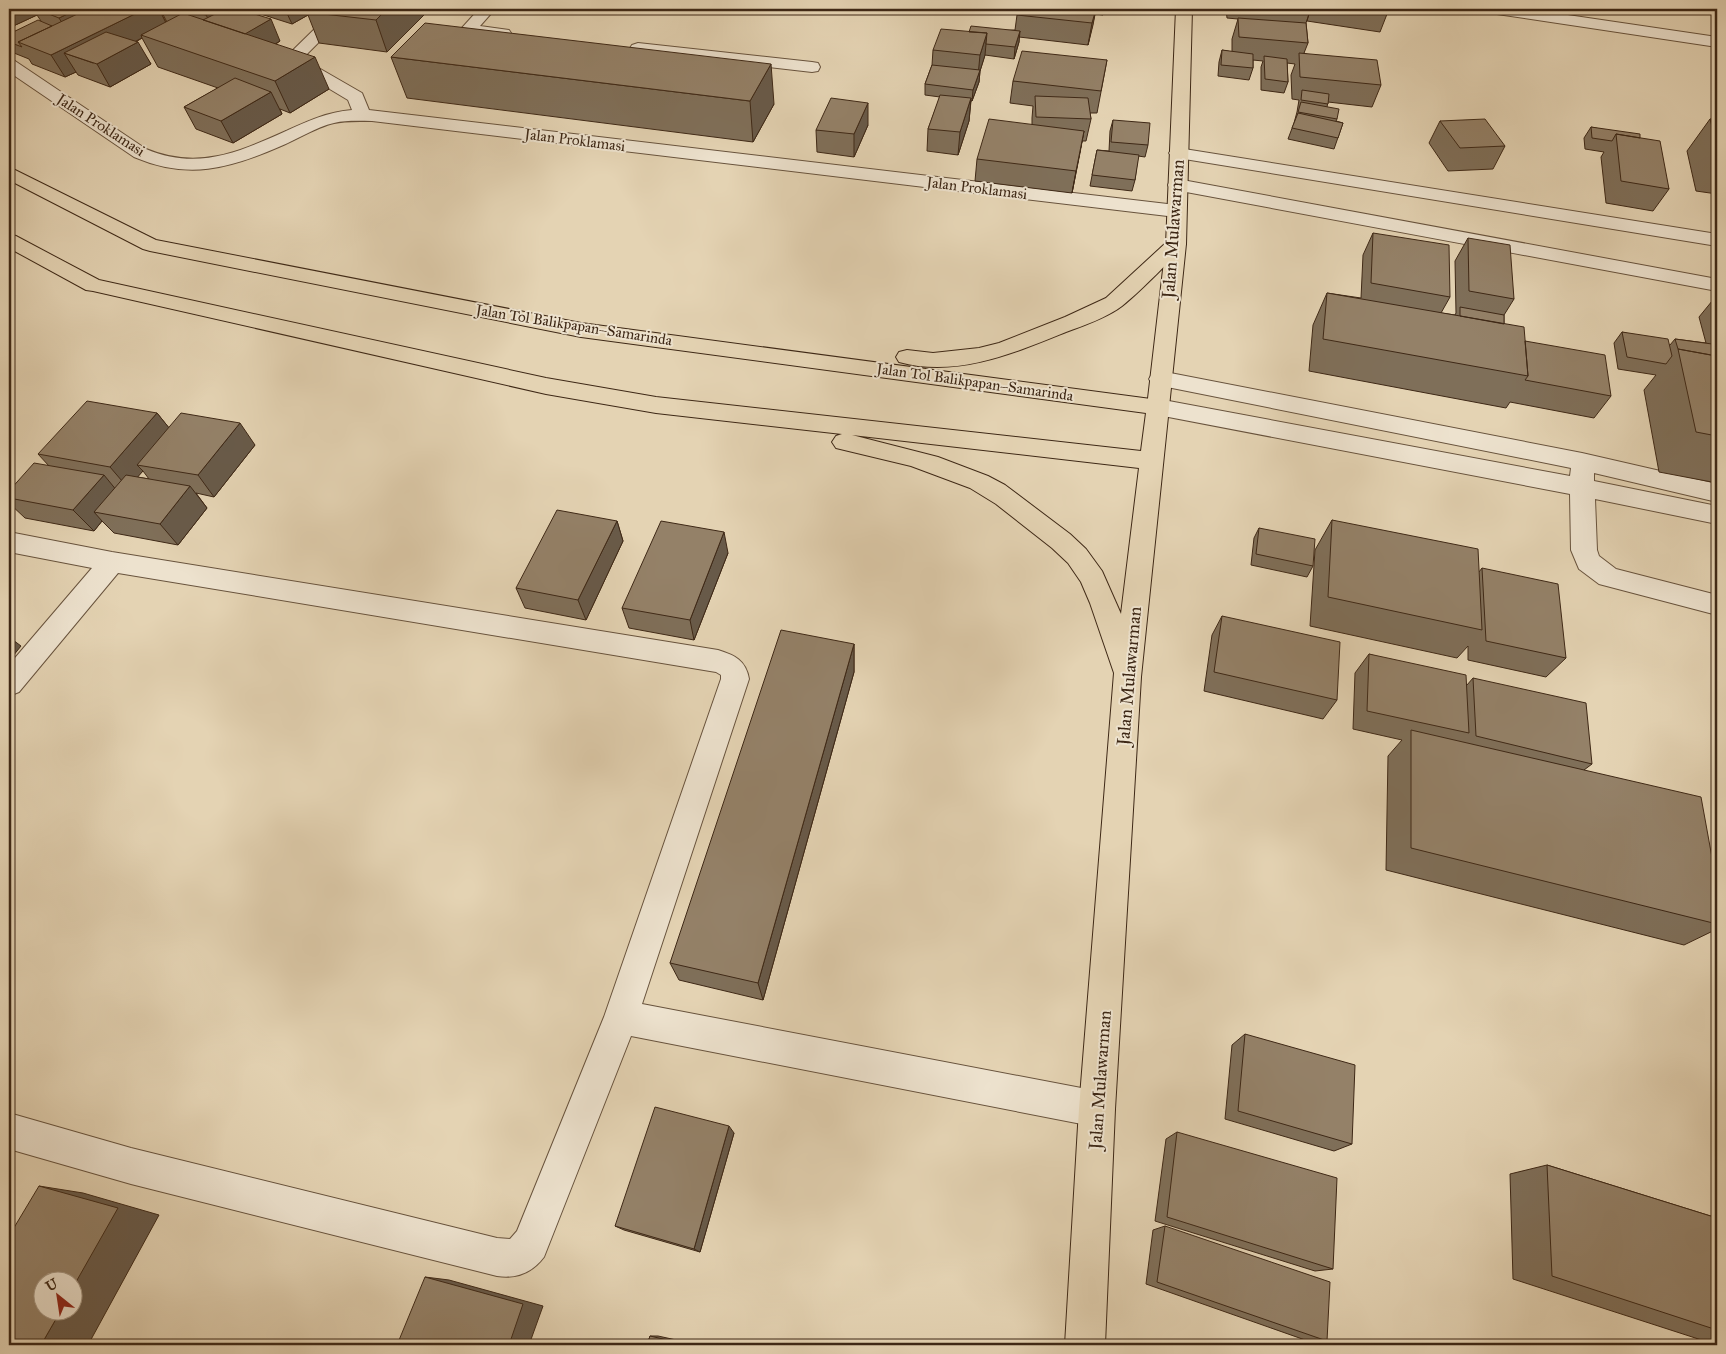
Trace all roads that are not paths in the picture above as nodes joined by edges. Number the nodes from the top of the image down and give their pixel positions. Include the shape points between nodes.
1 (344, 9) edge
2 (487, 9) edge
3 (1184, 9) edge
4 (1497, 9) edge
5 (517, 35) edge
6 (1717, 42) edge
7 (626, 47) edge
8 (9, 65) edge
9 (812, 67) dead end
10 (362, 115) junction
11 (1178, 154) junction
12 (9, 173) edge
13 (1177, 185) junction
14 (1176, 211) junction
15 (9, 240) edge
16 (1717, 240) edge
17 (1176, 244) junction
18 (1717, 285) edge
19 (581, 330) junction
20 (1159, 393) junction
21 (656, 405) junction
22 (1151, 461) junction
23 (1582, 462) junction
24 (1582, 487) junction
25 (1717, 493) edge
26 (1717, 515) edge
27 (9, 542) edge
28 (112, 562) junction
29 (1717, 605) edge
30 (1127, 677) junction
31 (9, 684) edge
32 (621, 1016) junction
33 (1097, 1109) junction
34 (9, 1131) edge
35 (1085, 1345) edge

1 - 10 street via 297,54 304,66 356,96
2 - 5 street via 468,30
3 - 11 main road, Jalan Mulawarman
4 - 6 street
7 - 9 street
8 - 10 street, Jalan Proklamasi via 140,153 183,165 239,157 327,120
10 - 14 street, Jalan Proklamasi
11 - 13 main road, Jalan Mulawarman
11 - 16 street
12 - 19 main road, Jalan Tol Balikpapan–Samarinda via 150,245
13 - 14 main road, Jalan Mulawarman
13 - 18 street
14 - 17 main road, Jalan Mulawarman
15 - 21 main road via 93,285 546,386
17 - 19 main road via 1113,303 1006,348 979,355 933,360 686,334
17 - 20 main road, Jalan Mulawarman
19 - 20 main road, Jalan Tol Balikpapan–Samarinda
20 - 22 main road, Jalan Mulawarman
20 - 23 street
20 - 24 street
21 - 22 main road
21 - 30 main road via 879,449 980,483 1064,543 1085,565 1102,594
22 - 30 main road, Jalan Mulawarman
23 - 24 street
23 - 25 street
24 - 26 street
24 - 29 street via 1584,550 1588,562 1608,577
27 - 28 street
28 - 31 street
28 - 32 street via 728,664 735,679
30 - 33 main road, Jalan Mulawarman
32 - 33 street
32 - 34 street via 531,1244 523,1255 516,1258 497,1257 131,1166
33 - 35 main road, Jalan Mulawarman

